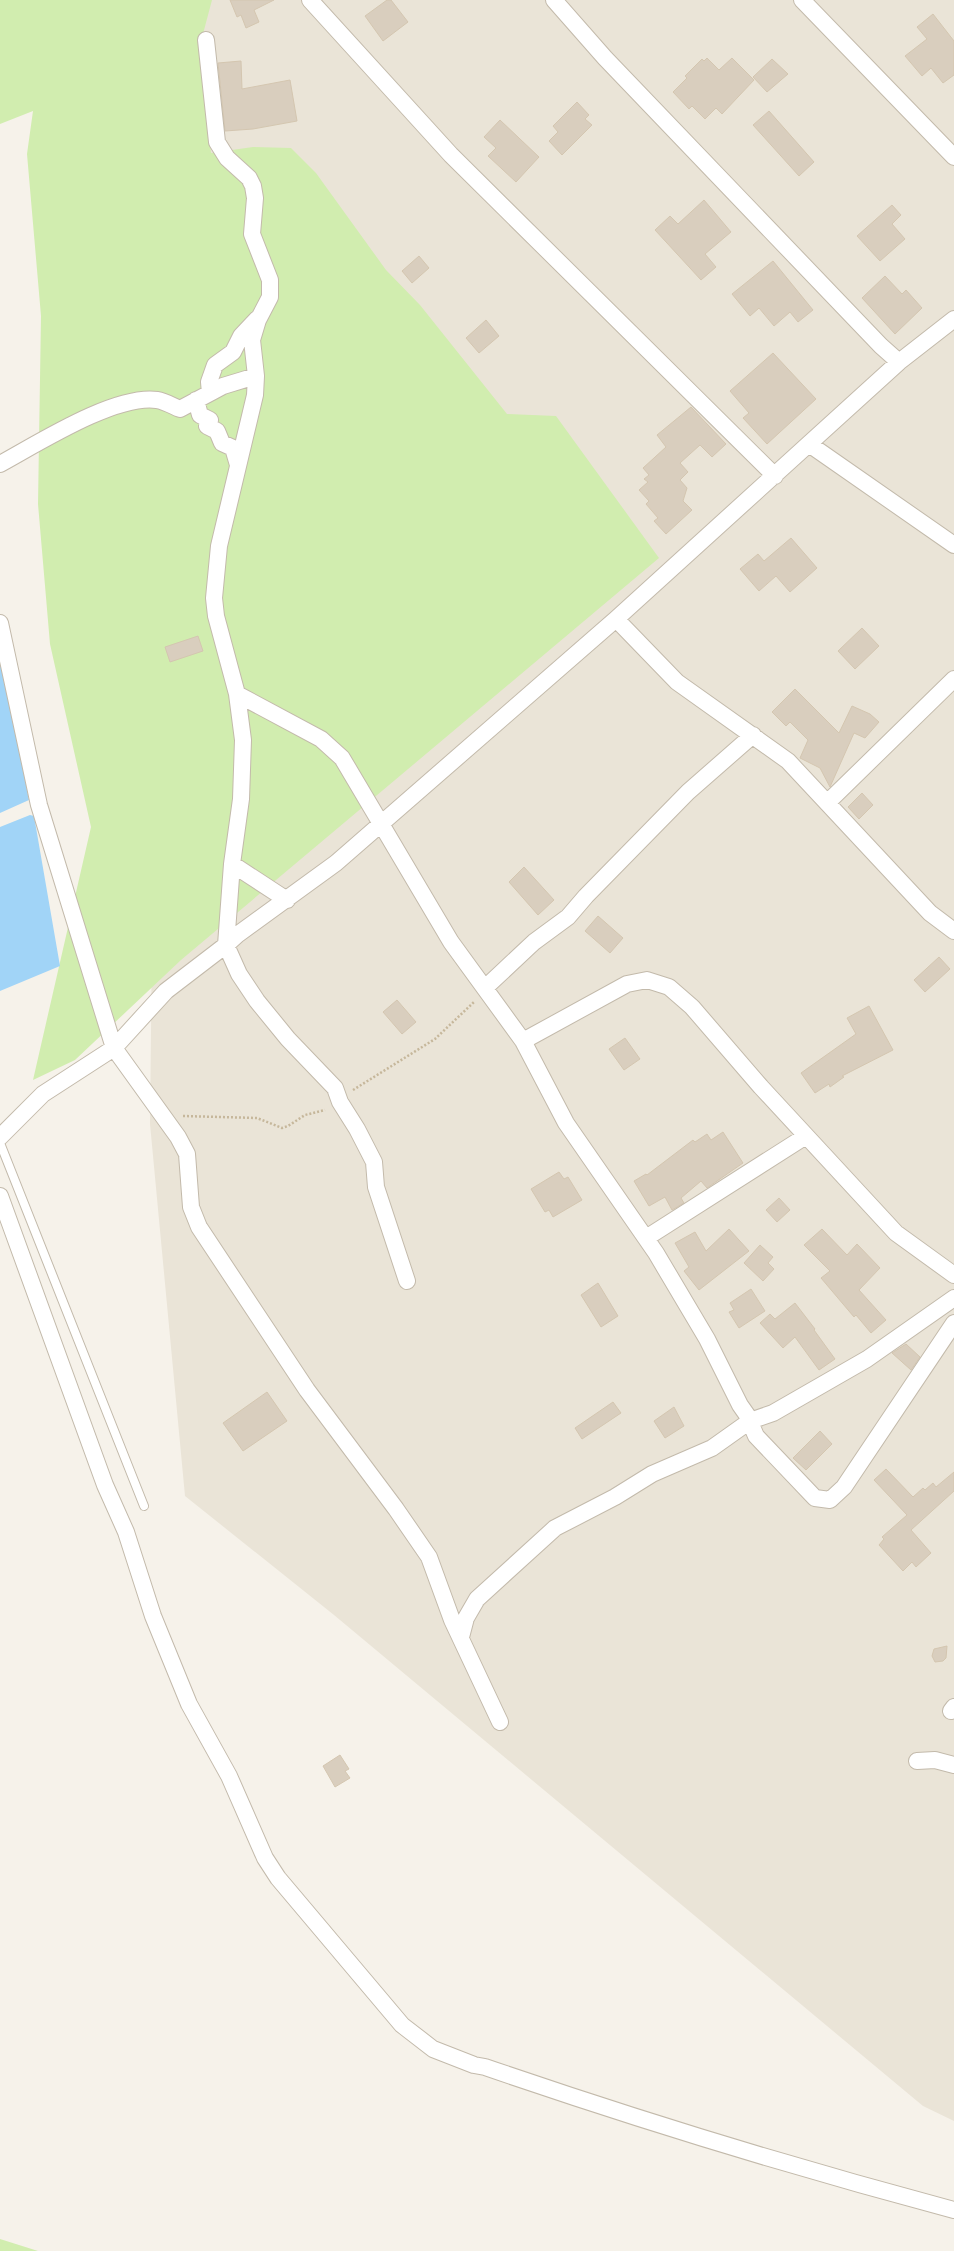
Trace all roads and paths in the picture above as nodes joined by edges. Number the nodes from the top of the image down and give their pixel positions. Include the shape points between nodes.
1 (310, 0) edge
2 (554, 0) edge
3 (802, 0) edge
4 (206, 40) dead end
5 (954, 158) edge
6 (261, 315) junction
7 (954, 319) edge
8 (899, 362) junction
9 (256, 376) junction
10 (203, 396) junction
11 (809, 444) junction
12 (0, 464) edge
13 (238, 465) junction
14 (775, 476) junction
15 (954, 545) edge
16 (616, 619) junction
17 (0, 623) edge
18 (954, 679) edge
19 (237, 694) junction
20 (753, 736) junction
21 (827, 803) junction
22 (380, 824) junction
23 (232, 864) junction
24 (287, 900) junction
25 (954, 931) edge
26 (226, 946) junction
27 (486, 988) junction
28 (523, 1041) junction
29 (114, 1048) junction
30 (806, 1136) junction
31 (0, 1137) edge
32 (0, 1143) edge
33 (0, 1196) edge
34 (646, 1238) junction
35 (954, 1275) edge
36 (407, 1280) dead end
37 (954, 1298) edge
38 (954, 1323) edge
39 (750, 1421) junction
40 (144, 1506) dead end
41 (461, 1637) junction
42 (500, 1722) dead end
43 (916, 1761) dead end
44 (954, 1765) edge
45 (954, 2210) edge

1 - 14 street via 451,155
2 - 8 street via 637,92
3 - 5 street
4 - 6 street via 216,142 227,158 249,178 253,186 255,198 252,234 270,280 270,297
6 - 9 street via 252,340
6 - 10 street via 241,336 234,352 215,365
7 - 8 street
8 - 11 street
9 - 10 street via 223,386
9 - 13 street via 255,395
10 - 12 street via 180,409 158,400 132,401 90,416
10 - 13 street via 200,415 210,420 207,426 217,431 222,443 232,448
11 - 14 street
11 - 15 street
13 - 19 street via 219,546 214,598 216,616
14 - 16 street
16 - 20 street via 676,682
16 - 22 street
17 - 29 street via 40,805
18 - 21 street
19 - 22 street via 334,748
19 - 23 street via 243,740 241,799
20 - 21 street via 788,761
20 - 27 street via 688,792 568,917 534,942
21 - 25 street via 930,913
22 - 24 street via 336,863
22 - 27 street via 451,942
23 - 24 street
23 - 26 street
24 - 26 street via 237,935
26 - 29 street via 166,991
26 - 36 street via 256,1001 335,1088 340,1102 374,1162 376,1187
27 - 28 street
28 - 30 street via 626,984 647,980 669,987 692,1007
28 - 34 street via 566,1124
29 - 31 street via 43,1094
29 - 41 street via 178,1137 187,1154 191,1207 199,1227 307,1390 429,1557
30 - 34 street
30 - 35 street via 896,1233
32 - 40 lane
33 - 45 street via 104,1485 126,1532 153,1616 189,1704 229,1776 265,1858 278,1878 393,2016 433,2049 474,2065 778,2161
34 - 39 street via 706,1339
37 - 39 street via 867,1359 773,1413
38 - 39 street via 844,1487 830,1500 815,1498 756,1436
39 - 41 street via 712,1448 652,1474 615,1497 555,1528 477,1600 466,1618
41 - 42 street
43 - 44 street via 935,1760

